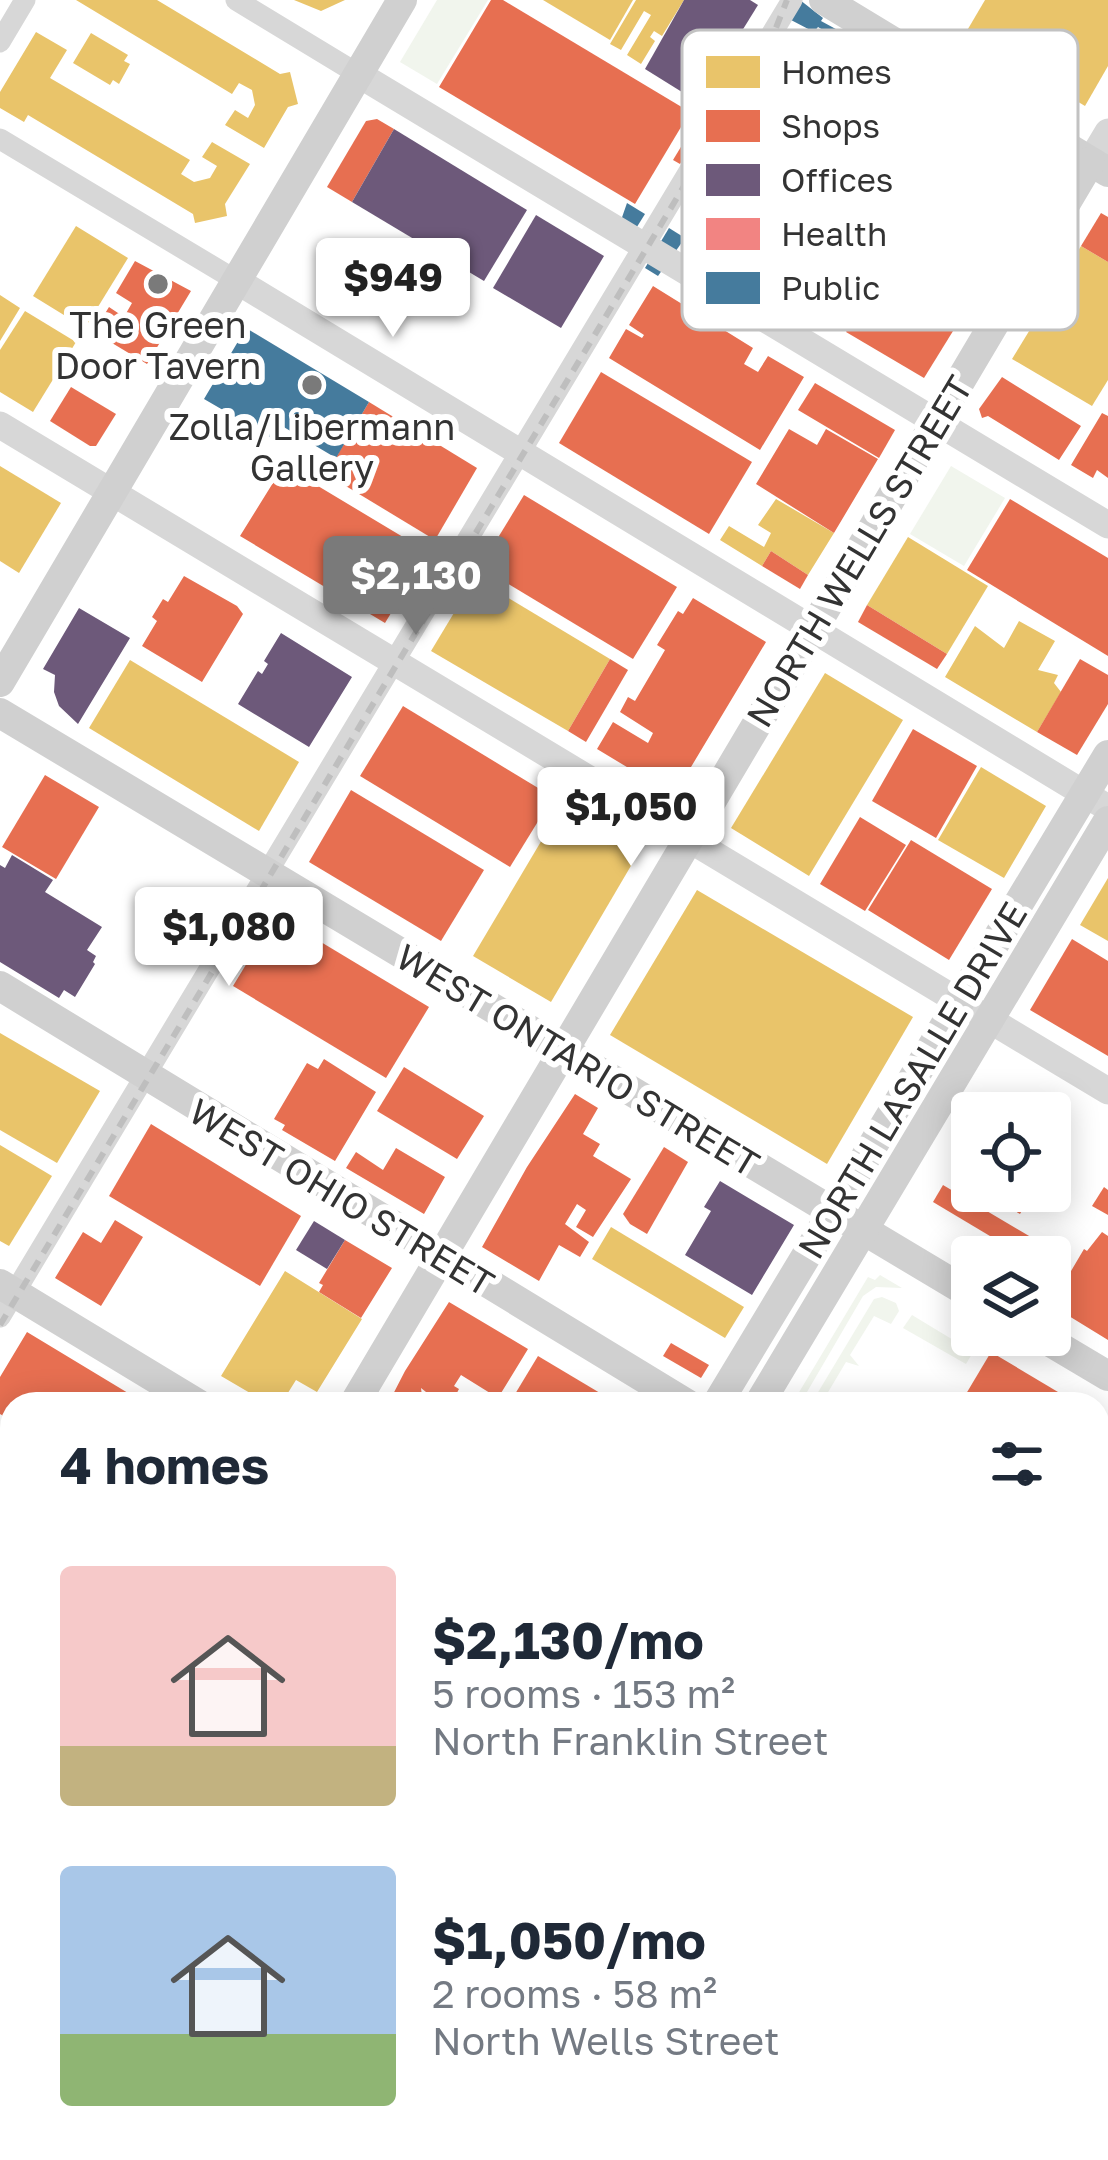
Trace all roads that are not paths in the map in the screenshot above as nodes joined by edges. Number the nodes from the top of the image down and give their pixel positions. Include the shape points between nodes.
1 (26, 0) edge
2 (236, 0) edge
3 (402, 0) edge
4 (792, 0) edge
5 (824, 0) edge
6 (774, 30) edge
7 (873, 30) edge
8 (0, 42) edge
9 (358, 74) junction
10 (1108, 132) edge
11 (0, 139) edge
12 (1099, 167) edge
13 (682, 182) edge
14 (1078, 200) edge
15 (644, 245) junction
16 (682, 268) edge
17 (237, 281) junction
18 (784, 330) edge
19 (995, 330) edge
20 (936, 422) junction
21 (0, 425) edge
22 (517, 453) junction
23 (112, 492) junction
24 (1108, 525) edge
25 (811, 631) junction
26 (392, 661) junction
27 (0, 682) edge
28 (0, 713) edge
29 (1108, 755) edge
30 (1096, 802) edge
31 (1108, 821) edge
32 (688, 838) junction
33 (265, 872) junction
34 (0, 986) edge
35 (959, 1002) junction
36 (990, 1019) junction
37 (562, 1050) junction
38 (143, 1076) junction
39 (1108, 1091) edge
40 (833, 1212) junction
41 (863, 1230) junction
42 (442, 1256) junction
43 (951, 1282) edge
44 (5, 1298) edge
45 (1071, 1354) edge
46 (1108, 1376) edge
47 (176, 1392) edge
48 (361, 1392) edge
49 (667, 1392) edge
50 (723, 1392) edge
51 (766, 1392) edge

1 - 8 street
2 - 9 street
3 - 9 main road
4 - 6 street
5 - 7 main road
9 - 15 street
9 - 17 main road
10 - 12 street, NORTH WELLS STREET
11 - 17 street
12 - 14 main road, NORTH WELLS STREET
13 - 15 street
15 - 16 street
15 - 22 street
17 - 22 street
17 - 23 main road
18 - 20 street
19 - 20 main road, NORTH WELLS STREET
20 - 24 street
20 - 25 main road, NORTH WELLS STREET
21 - 23 street
22 - 25 street
22 - 26 street
23 - 26 street
23 - 27 main road
25 - 30 street
25 - 32 main road, NORTH WELLS STREET
26 - 32 street
26 - 33 street
28 - 33 main road, WEST ONTARIO STREET
29 - 30 main road, NORTH LASALLE DRIVE
30 - 35 main road, NORTH LASALLE DRIVE
31 - 36 main road, NORTH LASALLE DRIVE
32 - 35 street
32 - 37 main road, NORTH WELLS STREET
33 - 37 main road, WEST ONTARIO STREET
33 - 38 street
34 - 38 main road, WEST OHIO STREET
35 - 36 street
35 - 40 main road, NORTH LASALLE DRIVE
36 - 39 street
36 - 41 main road, NORTH LASALLE DRIVE
37 - 40 main road, WEST ONTARIO STREET
37 - 42 main road, NORTH WELLS STREET
38 - 42 main road, WEST OHIO STREET
38 - 44 street
40 - 41 main road, WEST ONTARIO STREET
40 - 50 main road, NORTH LASALLE DRIVE
41 - 43 main road, WEST ONTARIO STREET
41 - 51 main road, NORTH LASALLE DRIVE
42 - 48 main road, NORTH WELLS STREET
42 - 49 main road, WEST OHIO STREET
44 - 47 main road
45 - 46 main road

